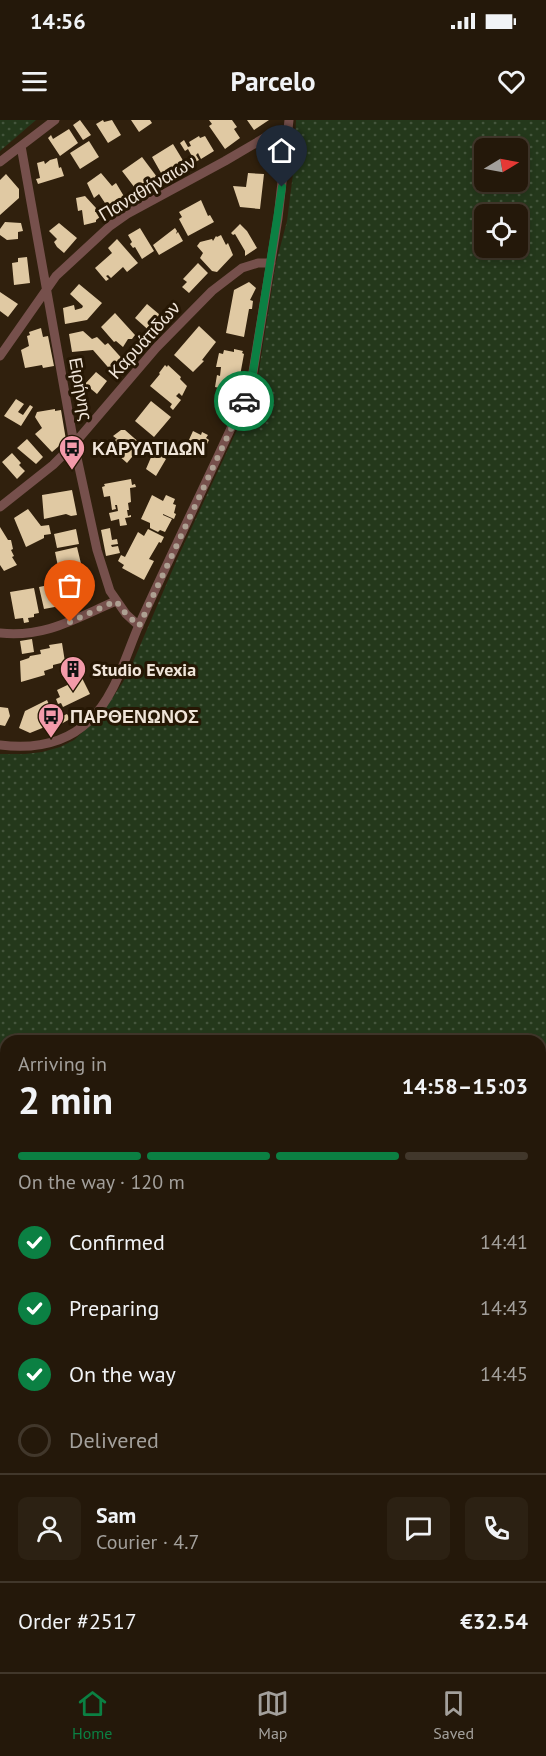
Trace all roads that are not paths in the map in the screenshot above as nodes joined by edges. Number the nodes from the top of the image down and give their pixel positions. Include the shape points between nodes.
1 (55, 120) edge
2 (289, 120) edge
3 (287, 133) junction
4 (21, 146) junction
5 (0, 162) edge
6 (271, 263) junction
7 (46, 290) junction
8 (0, 356) edge
9 (74, 444) junction
10 (0, 507) edge
11 (116, 601) junction
12 (139, 626) junction
13 (0, 633) edge
14 (0, 745) edge

1 - 4 street
2 - 3 street
3 - 6 street
3 - 7 street, Παναθήναιων via 266,137 123,217 63,268
4 - 5 street
4 - 7 street, Ειρήνης
6 - 9 street, Καρυάτιδων via 242,268 212,291 163,340
6 - 12 street via 248,391
7 - 8 street, Παναθήναιων
7 - 9 street, Ειρήνης
9 - 10 street, Καρυάτιδων
9 - 11 street, Ειρήνης via 100,564
11 - 12 street, Ειρήνης
11 - 13 street via 47,631
12 - 14 street via 109,694 83,727 43,745

